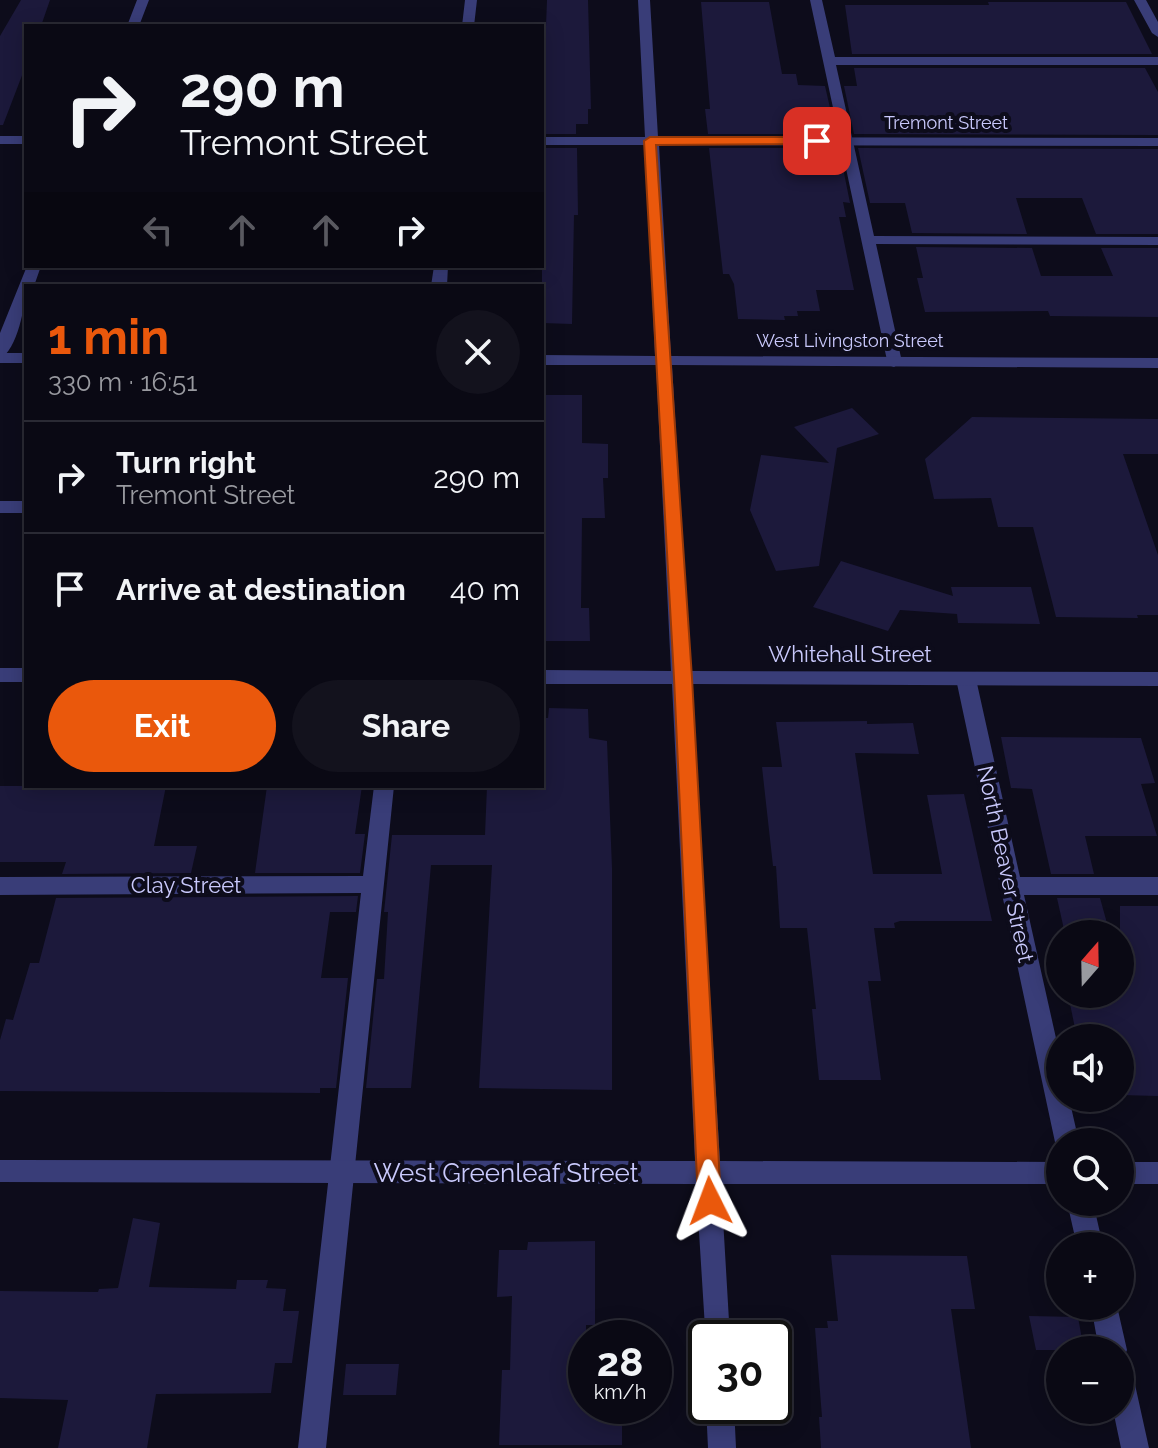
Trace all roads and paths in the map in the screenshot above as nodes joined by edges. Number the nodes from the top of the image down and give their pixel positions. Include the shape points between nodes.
1 (143, 0) edge
2 (471, 0) edge
3 (644, 0) edge
4 (816, 0) edge
5 (1140, 0) edge
6 (134, 24) edge
7 (468, 24) edge
8 (1158, 33) edge
9 (829, 61) junction
10 (1158, 61) edge
11 (0, 140) edge
12 (24, 140) edge
13 (544, 141) edge
14 (650, 141) junction
15 (845, 141) junction
16 (1158, 142) edge
17 (868, 240) junction
18 (1158, 241) edge
19 (24, 292) edge
20 (0, 356) edge
21 (24, 358) edge
22 (544, 360) edge
23 (664, 360) junction
24 (894, 362) junction
25 (1158, 363) edge
26 (0, 507) edge
27 (24, 507) edge
28 (0, 675) edge
29 (24, 675) edge
30 (544, 677) edge
31 (683, 678) junction
32 (966, 679) junction
33 (1158, 679) edge
34 (384, 788) edge
35 (373, 884) junction
36 (0, 886) edge
37 (1010, 886) junction
38 (1158, 886) edge
39 (1064, 1128) edge
40 (0, 1171) edge
41 (342, 1173) junction
42 (708, 1173) junction
43 (1046, 1173) edge
44 (1134, 1173) edge
45 (1158, 1173) edge
46 (716, 1320) edge
47 (721, 1424) edge
48 (1130, 1424) edge
49 (312, 1448) edge
50 (722, 1448) edge
51 (1135, 1448) edge

1 - 6 street
2 - 7 street
3 - 14 street
4 - 9 street
5 - 8 street
9 - 10 street
9 - 15 street
11 - 12 street
13 - 14 street, Tremont Street
14 - 15 street, Tremont Street
14 - 23 street
15 - 16 street, Tremont Street
15 - 17 street
17 - 18 street
17 - 24 street
19 - 20 street
20 - 21 street
22 - 23 street, West Livingston Street
23 - 24 street, West Livingston Street
23 - 31 street
24 - 25 street, West Livingston Street
26 - 27 street
28 - 29 street
30 - 31 street, Whitehall Street
31 - 32 street, Whitehall Street
31 - 42 street
32 - 33 street, Whitehall Street
32 - 37 street, North Beaver Street
34 - 35 street
35 - 36 street, Clay Street
35 - 41 street
37 - 38 street
37 - 39 street, North Beaver Street
40 - 41 street, West Greenleaf Street
41 - 42 street, West Greenleaf Street
41 - 49 street
42 - 43 street, West Greenleaf Street
42 - 46 street
44 - 45 street
47 - 50 street
48 - 51 street

